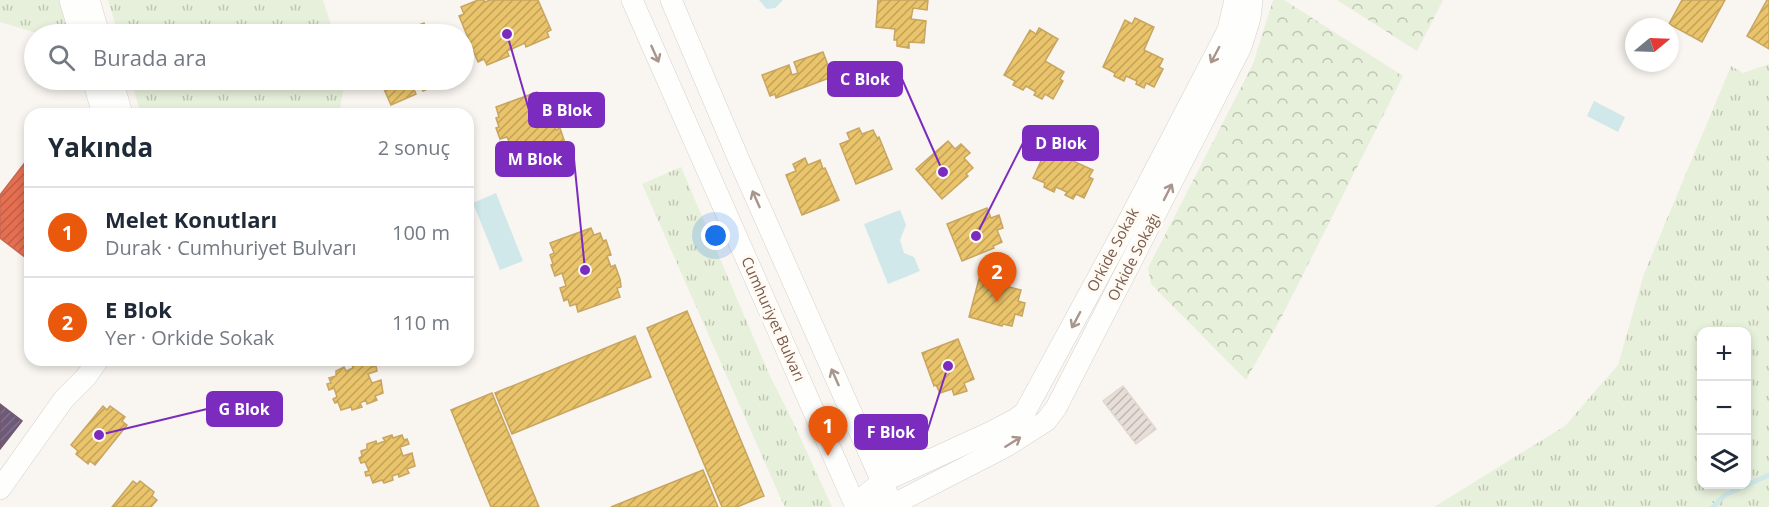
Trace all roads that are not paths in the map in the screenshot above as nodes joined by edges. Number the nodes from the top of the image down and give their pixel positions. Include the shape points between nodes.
1 (70, 0) edge
2 (89, 0) edge
3 (632, 0) edge
4 (671, 0) edge
5 (1235, 0) edge
6 (1252, 0) edge
7 (77, 24) edge
8 (96, 24) edge
9 (96, 90) edge
10 (115, 90) edge
11 (101, 108) edge
12 (120, 108) edge
13 (77, 366) edge
14 (94, 366) edge
15 (64, 399) junction
16 (862, 439) junction
17 (941, 456) junction
18 (961, 470) junction
19 (882, 482) junction
20 (0, 489) edge
21 (856, 506) edge
22 (893, 506) edge
23 (924, 507) edge

1 - 7 street
2 - 8 street
3 -> 21 street, Cumhuriyet Bulvarı
16 -> 4 street
5 -> 17 street, Orkide Sokak via 1228,30 1031,403 1016,419
18 -> 6 street, Orkide Sokağı via 1038,427 1056,408 1241,47
9 - 11 street
10 - 12 street
13 - 15 street
14 - 15 street
15 - 20 street
16 - 17 street via 891,458
16 - 19 street
17 - 19 street, Orkide Sokak
18 - 22 street
18 - 23 street
19 - 21 street, Orkide Sokak
19 - 22 street
21 - 22 street

